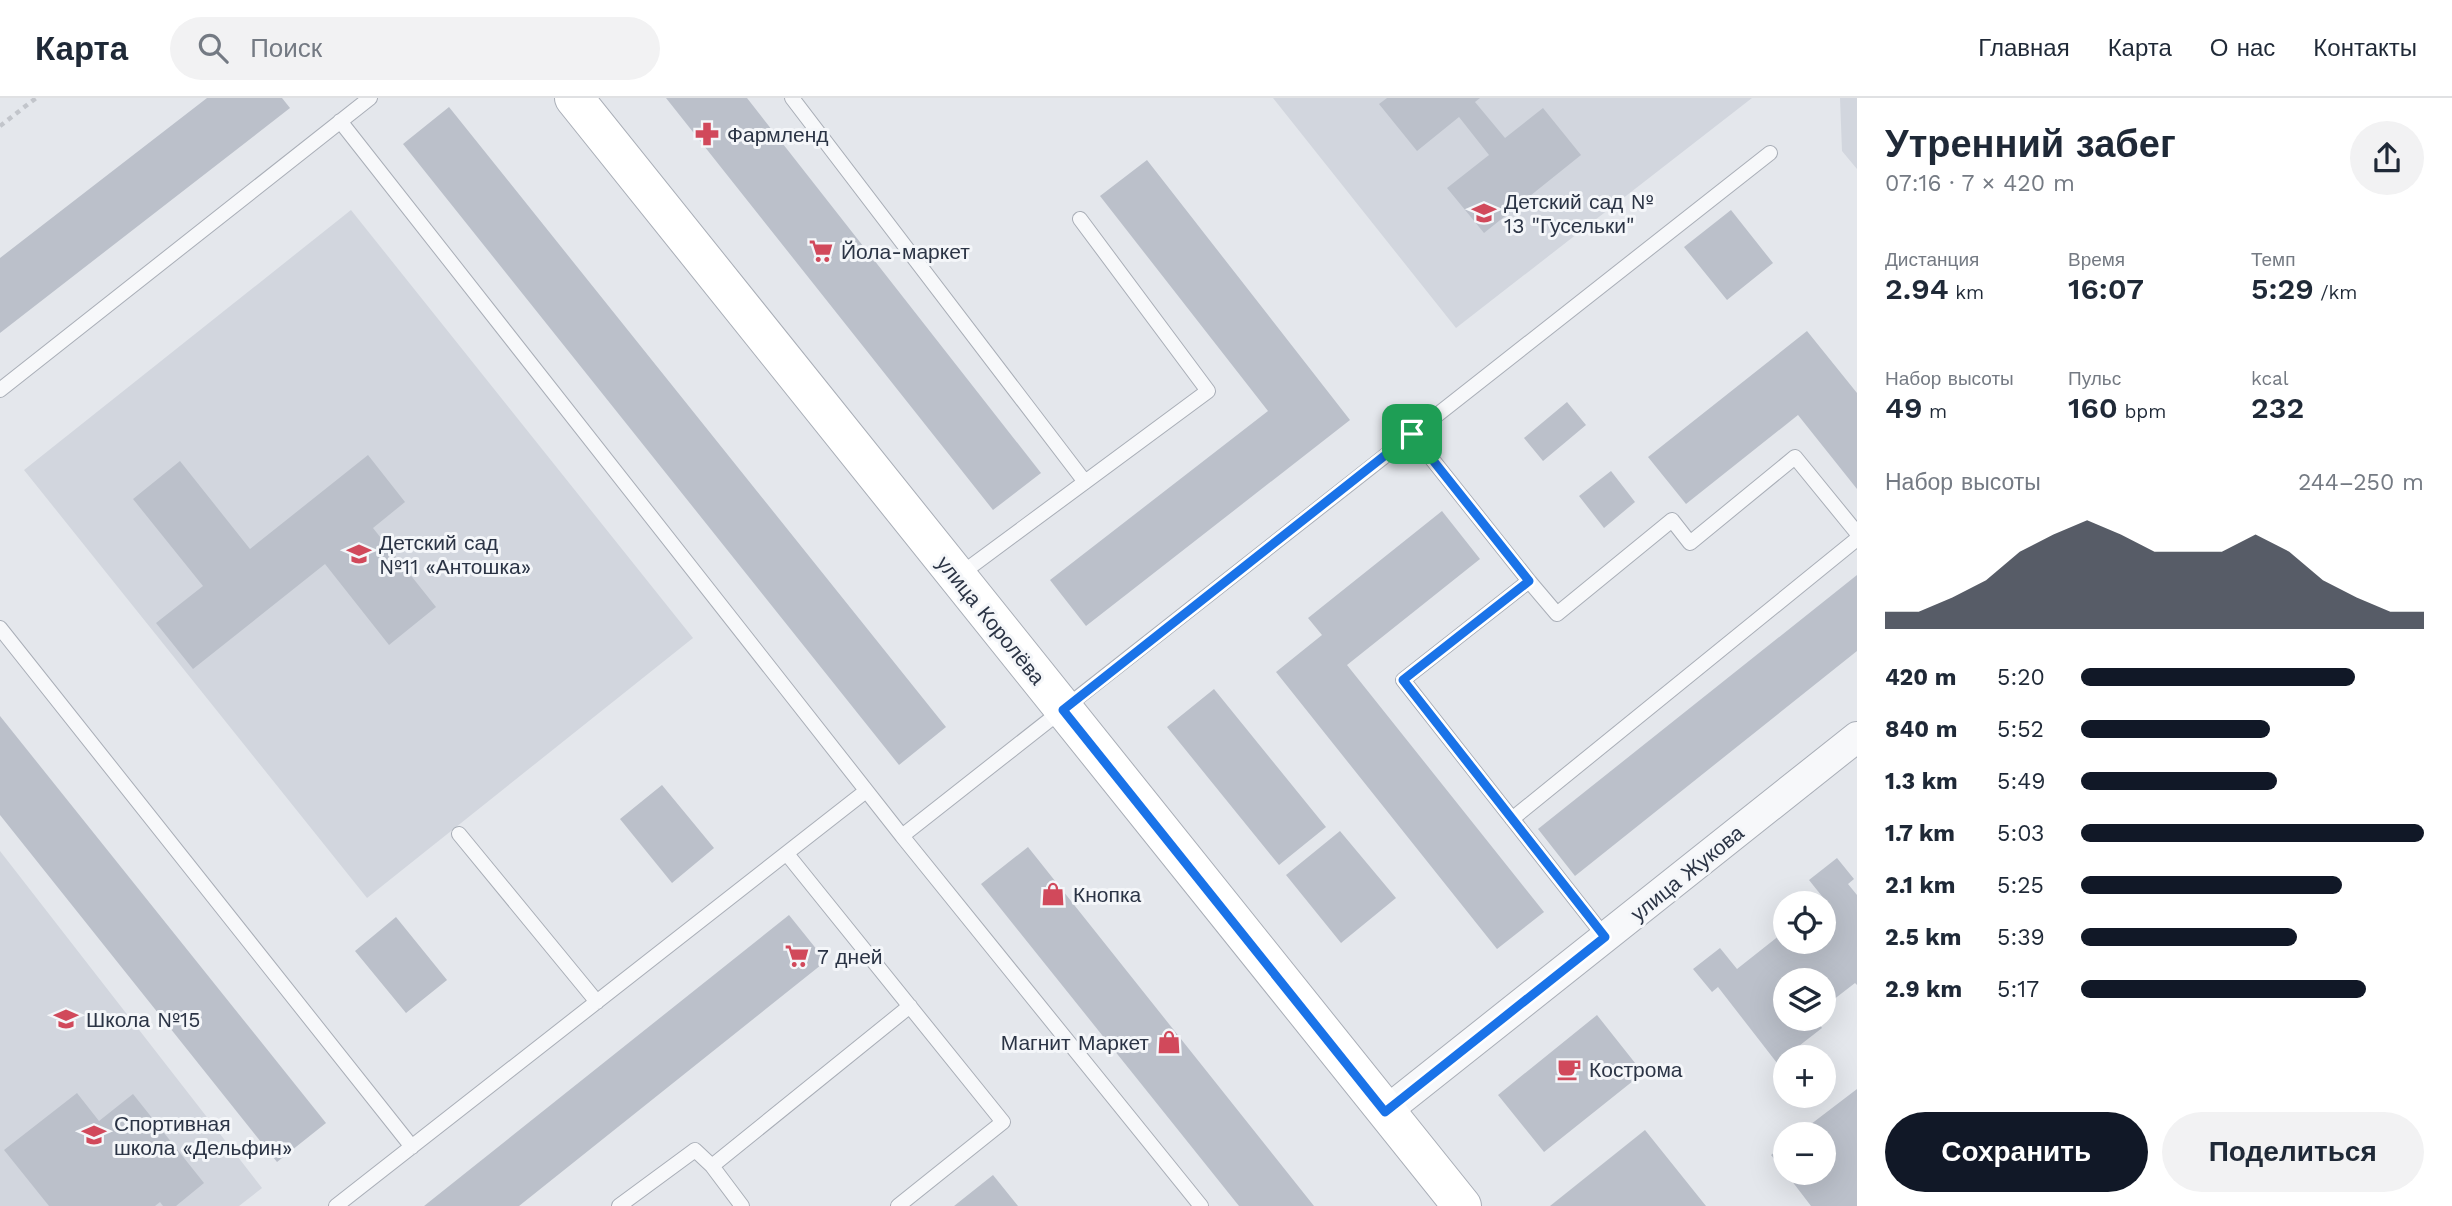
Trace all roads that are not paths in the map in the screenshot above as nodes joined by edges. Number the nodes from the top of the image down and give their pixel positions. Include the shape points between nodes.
1 (370, 98) edge
2 (574, 98) edge
3 (792, 98) edge
4 (340, 121) junction
5 (1770, 153) dead end
6 (1080, 219) dead end
7 (0, 390) edge
8 (1412, 434) junction
9 (1085, 482) junction
10 (1857, 533) edge
11 (1857, 539) edge
12 (957, 577) junction
13 (1529, 581) junction
14 (0, 628) edge
15 (1063, 710) junction
16 (1857, 737) edge
17 (866, 791) junction
18 (1513, 820) junction
19 (459, 834) dead end
20 (902, 836) junction
21 (787, 853) junction
22 (1605, 937) junction
23 (597, 1002) junction
24 (910, 1006) junction
25 (1385, 1112) junction
26 (412, 1147) junction
27 (712, 1166) junction
28 (336, 1206) edge
29 (619, 1206) edge
30 (742, 1206) edge
31 (898, 1206) edge
32 (1201, 1206) edge
33 (1462, 1206) edge

1 - 4 lane
2 - 12 street, улица Королёва
3 - 9 lane
4 - 7 lane
4 - 17 lane
5 - 8 lane
6 - 9 lane via 1208,391
8 - 13 lane
8 - 15 lane
9 - 12 lane
10 - 13 lane via 1795,457 1690,543 1672,520 1556,614
11 - 18 lane
12 - 15 street, улица Королёва
13 - 18 lane via 1403,680
14 - 26 lane
15 - 20 lane
15 - 25 street, улица Королёва
16 - 22 street, улица Жукова
17 - 20 lane
17 - 21 lane
18 - 22 lane
19 - 23 lane
20 - 32 lane
21 - 23 lane
21 - 24 lane
22 - 25 street, улица Жукова
23 - 26 lane
24 - 27 lane
24 - 31 lane via 1003,1122
25 - 33 street, улица Королёва
26 - 28 lane
27 - 29 lane via 695,1150
27 - 30 lane

